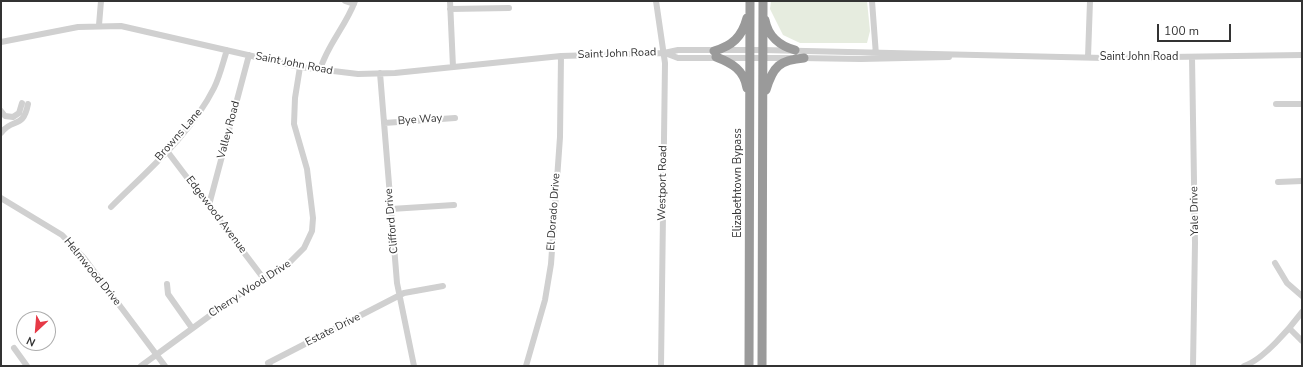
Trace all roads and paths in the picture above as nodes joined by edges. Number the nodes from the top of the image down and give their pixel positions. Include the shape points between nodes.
1 (101, 1) edge
2 (345, 1) edge
3 (450, 1) edge
4 (656, 1) edge
5 (750, 1) edge
6 (763, 1) edge
7 (872, 1) edge
8 (1090, 1) edge
9 (354, 2) edge
10 (509, 8) dead end
11 (450, 9) junction
12 (99, 25) junction
13 (1, 42) edge
14 (227, 50) junction
15 (795, 50) junction
16 (664, 53) junction
17 (715, 54) junction
18 (750, 54) junction
19 (763, 54) junction
20 (249, 55) junction
21 (876, 55) junction
22 (1302, 55) edge
23 (561, 56) junction
24 (1088, 57) junction
25 (1192, 57) junction
26 (804, 58) junction
27 (300, 67) junction
28 (453, 67) junction
29 (320, 70) junction
30 (380, 74) junction
31 (750, 101) junction
32 (763, 101) junction
33 (1276, 104) dead end
34 (1302, 104) edge
35 (1, 111) edge
36 (456, 118) dead end
37 (384, 123) junction
38 (1, 133) edge
39 (167, 151) junction
40 (1302, 181) edge
41 (1278, 182) dead end
42 (1, 198) edge
43 (209, 205) junction
44 (454, 205) dead end
45 (111, 207) dead end
46 (392, 210) junction
47 (1275, 263) dead end
48 (264, 279) junction
49 (167, 284) dead end
50 (443, 286) dead end
51 (1302, 296) edge
52 (399, 297) junction
53 (1302, 312) edge
54 (192, 328) junction
55 (1289, 328) junction
56 (1302, 341) edge
57 (14, 348) dead end
58 (156, 354) junction
59 (269, 365) edge
60 (27, 366) edge
61 (141, 366) edge
62 (165, 366) edge
63 (414, 366) edge
64 (526, 366) edge
65 (661, 366) edge
66 (749, 366) edge
67 (762, 366) edge
68 (1193, 366) edge
69 (1244, 366) edge

1 - 12 street
2 - 9 street
3 - 11 street
4 - 16 street, Westport Road
5 - 17 highway via 740,35
5 - 18 highway, Elizabethtown Bypass
6 - 15 highway via 769,32 778,42
6 - 19 highway
7 - 21 street
8 - 24 street
9 - 29 street
10 - 11 street
11 - 28 street
12 - 13 street, Saint John Road via 62,29
12 - 14 street, Saint John Road via 132,27
14 - 20 street, Saint John Road
14 - 39 street, Browns Lane via 218,78 206,102
15 - 19 street, Saint John Road
15 - 21 street, Saint John Road
16 - 17 street, Saint John Road via 678,58
16 - 23 street, Saint John Road
16 - 65 street, Westport Road
17 - 18 street, Saint John Road
17 - 31 highway via 741,72
18 - 19 street, Saint John Road
18 - 31 highway, Elizabethtown Bypass
19 - 26 street, Saint John Road
19 - 32 highway
20 - 27 street, Saint John Road
20 - 43 street, Valley Road
21 - 24 street, Saint John Road
21 - 26 street, Saint John Road
22 - 25 street, Saint John Road
23 - 28 street, Saint John Road
23 - 64 street, El Dorado Drive via 560,137 551,264 545,300
24 - 25 street, Saint John Road
25 - 68 street, Yale Drive via 1195,243
26 - 32 highway via 788,60 776,68 768,80
27 - 29 street, Saint John Road
27 - 48 street, Cherry Wood Drive via 294,119 310,183 312,231 300,254
28 - 30 street, Saint John Road
29 - 30 street, Saint John Road
30 - 37 street, Clifford Drive
31 - 66 highway, Elizabethtown Bypass
32 - 67 highway
33 - 34 street
35 - 38 street via 5,116 14,117 25,103 26,114 22,120 5,128
36 - 37 street, Bye Way
37 - 46 street, Clifford Drive
39 - 43 street, Edgewood Avenue
39 - 45 street, Browns Lane
40 - 41 street
42 - 58 street, Helmwood Drive via 62,235 80,254
43 - 48 street, Edgewood Avenue
44 - 46 street
46 - 52 street, Clifford Drive
47 - 51 street via 1287,283
48 - 54 street, Cherry Wood Drive
49 - 54 street via 168,294
50 - 52 street, Estate Drive via 404,293
52 - 59 street, Estate Drive
52 - 63 street, Clifford Drive
53 - 55 street
54 - 58 street, Cherry Wood Drive
55 - 56 street
55 - 69 street via 1257,358
57 - 60 street
58 - 61 street, Cherry Wood Drive
58 - 62 street, Helmwood Drive

